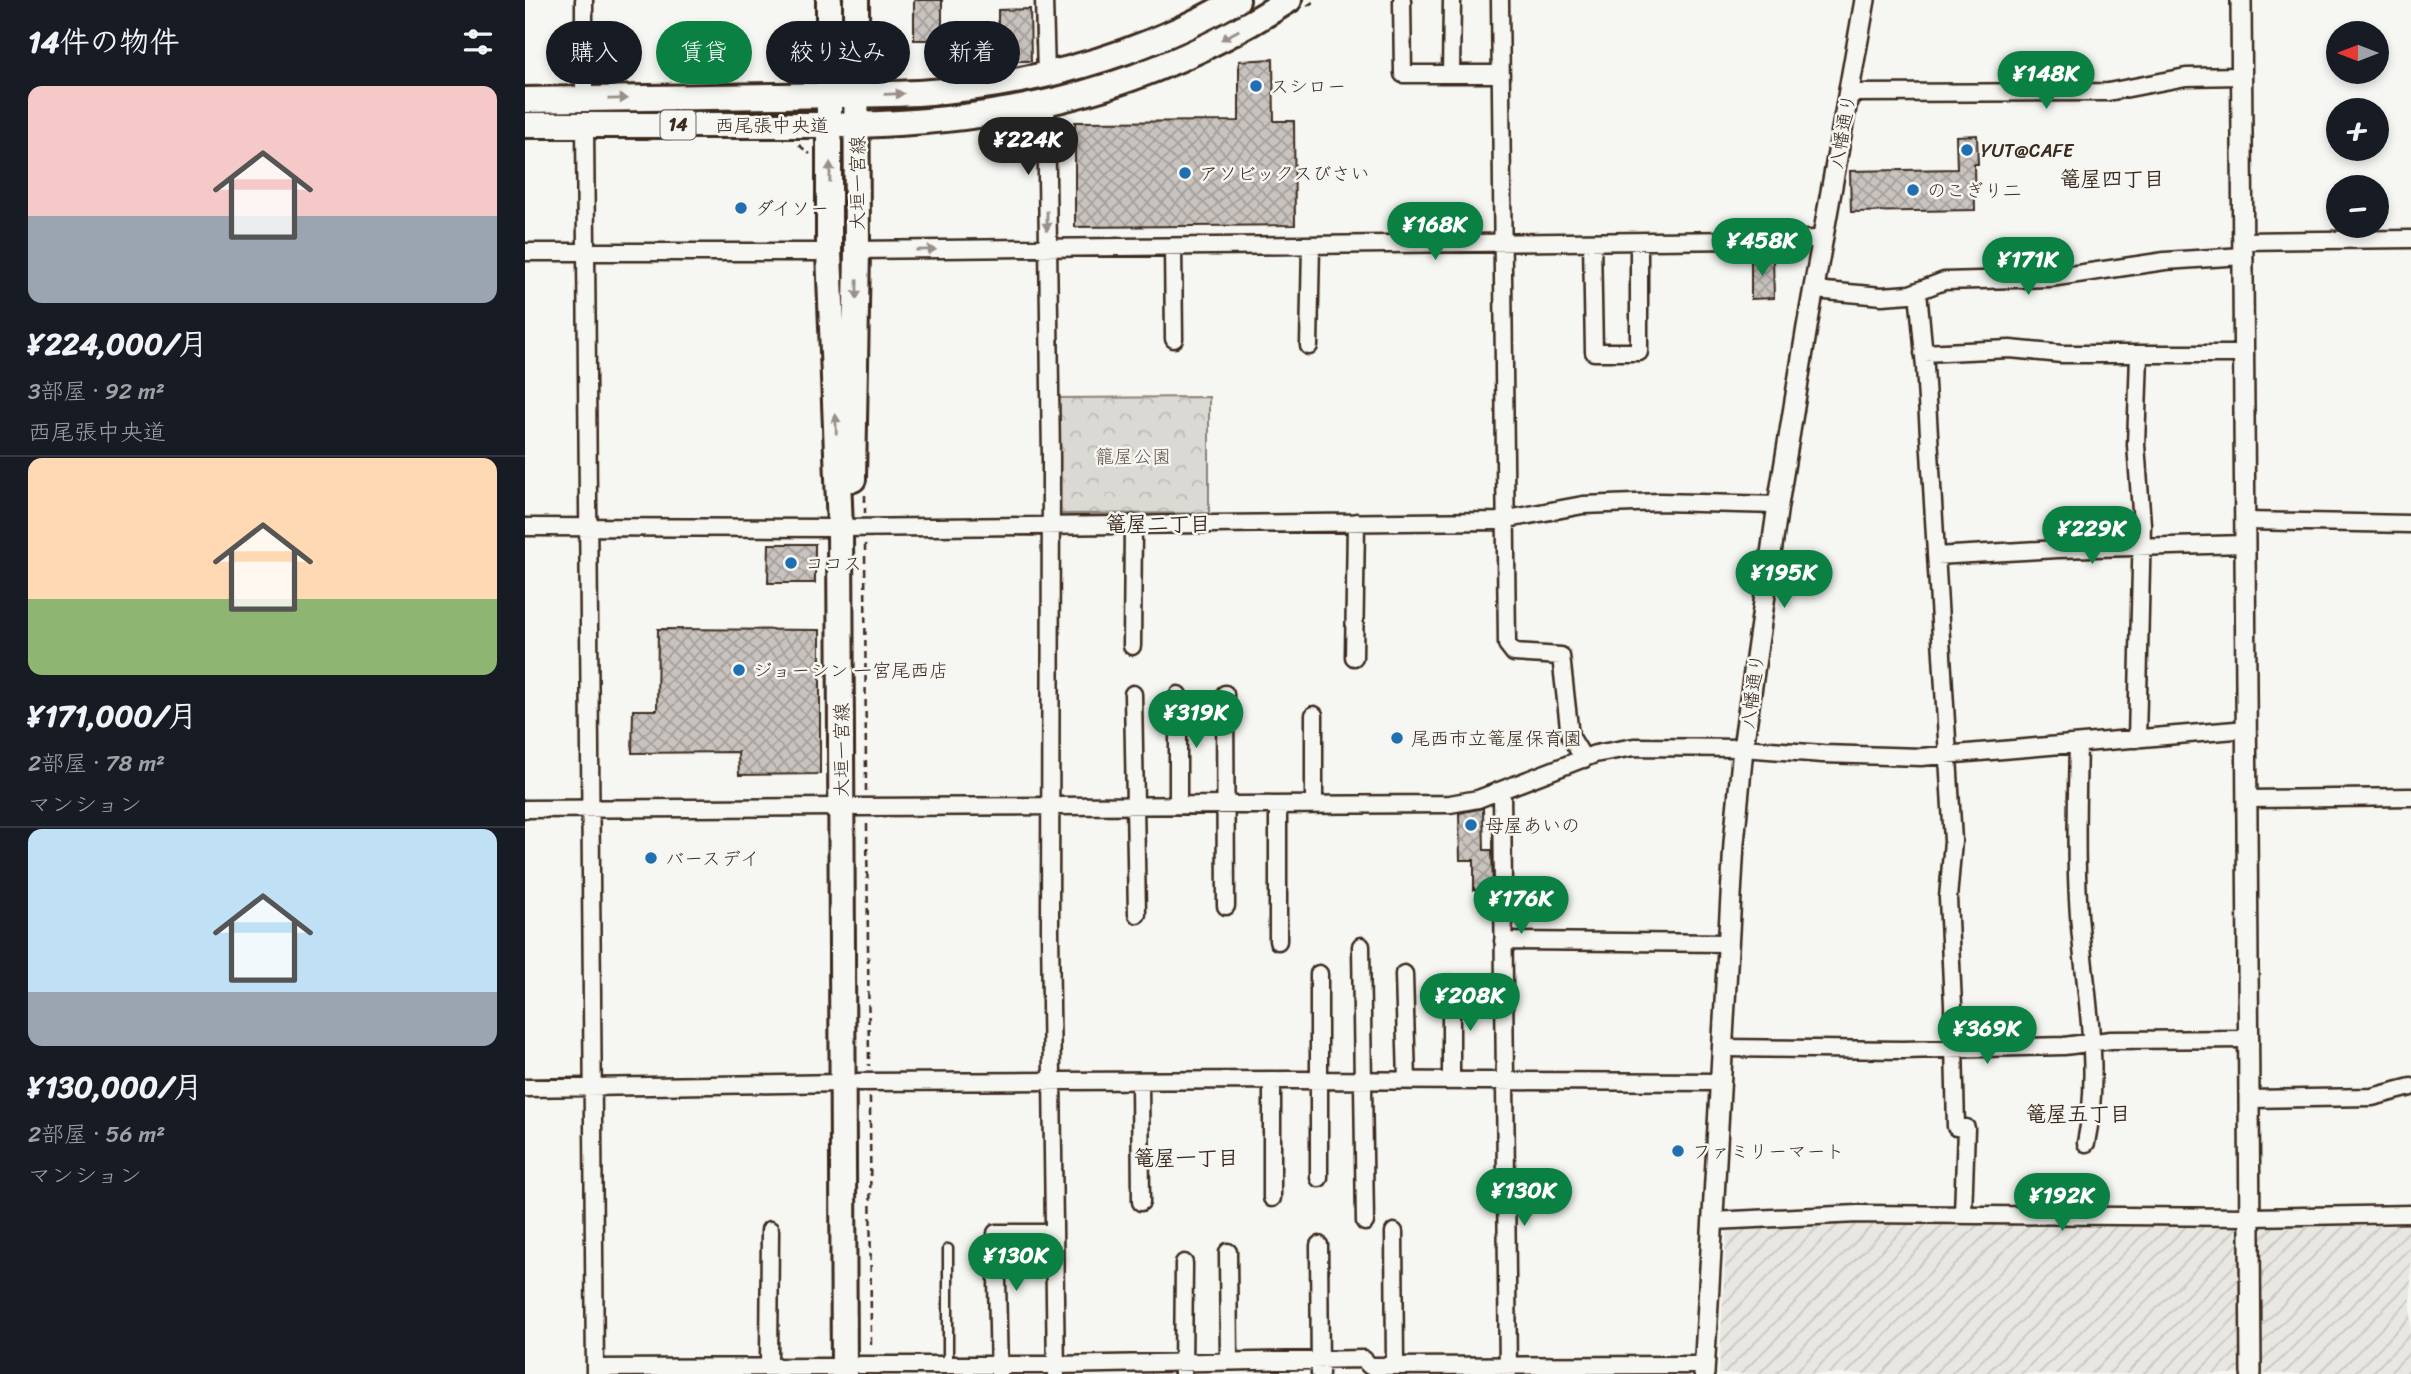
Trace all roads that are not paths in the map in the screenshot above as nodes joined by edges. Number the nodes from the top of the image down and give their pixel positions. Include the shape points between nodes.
1 (584, 0) edge
2 (829, 0) edge
3 (856, 0) edge
4 (1044, 0) edge
5 (1237, 0) edge
6 (1289, 0) edge
7 (1402, 0) edge
8 (1452, 0) edge
9 (1500, 0) edge
10 (1865, 0) edge
11 (2241, 0) edge
12 (1451, 74) junction
13 (1501, 74) junction
14 (1046, 75) junction
15 (2242, 76) junction
16 (1849, 93) junction
17 (858, 94) junction
18 (830, 95) junction
19 (584, 99) junction
20 (525, 100) edge
21 (1046, 104) junction
22 (585, 124) junction
23 (525, 125) edge
24 (830, 125) junction
25 (858, 125) junction
26 (1823, 239) junction
27 (2411, 239) edge
28 (1592, 242) junction
29 (1639, 242) junction
30 (1503, 243) junction
31 (1311, 245) junction
32 (1173, 247) junction
33 (1047, 248) junction
34 (2243, 248) junction
35 (857, 250) junction
36 (586, 251) junction
37 (525, 252) edge
38 (829, 252) junction
39 (1814, 290) junction
40 (1918, 291) junction
41 (1174, 339) dead end
42 (1309, 346) dead end
43 (1923, 353) junction
44 (2243, 354) junction
45 (2139, 355) junction
46 (1778, 505) junction
47 (1506, 519) junction
48 (2246, 521) junction
49 (1356, 522) junction
50 (1133, 524) junction
51 (2411, 524) edge
52 (1049, 525) junction
53 (525, 527) edge
54 (589, 527) junction
55 (853, 528) junction
56 (2246, 544) junction
57 (2141, 547) junction
58 (1936, 556) junction
59 (1132, 646) dead end
60 (1354, 657) dead end
61 (1133, 694) dead end
62 (1225, 694) dead end
63 (1178, 695) dead end
64 (1314, 715) dead end
65 (2247, 729) junction
66 (2137, 738) junction
67 (2078, 744) junction
68 (1744, 748) junction
69 (1948, 755) junction
70 (1584, 759) junction
71 (1502, 791) junction
72 (2411, 797) edge
73 (2248, 799) junction
74 (1178, 805) junction
75 (1225, 805) junction
76 (1277, 805) junction
77 (1314, 805) junction
78 (1050, 806) junction
79 (1135, 806) junction
80 (854, 807) junction
81 (525, 809) edge
82 (592, 809) junction
83 (1226, 906) dead end
84 (1137, 914) dead end
85 (1277, 941) dead end
86 (1503, 941) junction
87 (1728, 943) junction
88 (1361, 946) dead end
89 (1319, 974) dead end
90 (1404, 974) dead end
91 (1451, 984) dead end
92 (2250, 1039) junction
93 (2093, 1042) junction
94 (1723, 1048) junction
95 (1954, 1048) junction
96 (1272, 1080) junction
97 (1051, 1081) junction
98 (1140, 1081) junction
99 (1318, 1081) junction
100 (1363, 1081) junction
101 (1408, 1081) junction
102 (1451, 1081) junction
103 (857, 1082) junction
104 (1504, 1082) junction
105 (1720, 1082) junction
106 (594, 1086) junction
107 (2411, 1087) edge
108 (525, 1088) edge
109 (2251, 1099) junction
110 (2086, 1143) dead end
111 (1319, 1178) dead end
112 (1272, 1198) dead end
113 (1141, 1202) dead end
114 (1962, 1214) junction
115 (2411, 1214) edge
116 (2251, 1217) junction
117 (1713, 1221) junction
118 (1365, 1222) dead end
119 (769, 1230) dead end
120 (1394, 1232) dead end
121 (1055, 1233) junction
122 (1319, 1245) dead end
123 (948, 1249) dead end
124 (1228, 1252) dead end
125 (1184, 1264) dead end
126 (1229, 1361) junction
127 (948, 1365) junction
128 (769, 1366) junction
129 (1395, 1366) junction
130 (1273, 1367) edge
131 (1320, 1367) edge
132 (1183, 1368) edge
133 (856, 1369) edge
134 (1508, 1369) edge
135 (1704, 1369) edge
136 (999, 1370) edge
137 (1056, 1370) edge
138 (595, 1371) edge
139 (2251, 1374) edge

1 - 19 street
2 - 18 main road, 大垣一宮線
3 - 17 main road, 大垣一宮線
4 - 14 street
5 - 14 main road, 西尾張中央道 / 14 via 1139,46
6 -> 21 main road, 西尾張中央道 / 14 via 1189,55 1104,88
7 - 12 street via 1403,74
8 - 12 street
9 - 13 street
10 - 16 street, 八幡通り
11 - 15 street
12 - 13 street
13 - 30 street
17 -> 14 main road, 西尾張中央道 / 14 via 921,93
15 - 16 street via 2186,77 2108,92
15 - 34 street
16 - 26 street, 八幡通り
17 - 18 main road, 西尾張中央道 / 14
17 - 25 main road, 大垣一宮線
19 -> 18 main road, 西尾張中央道 / 14
18 - 24 main road, 大垣一宮線
19 - 20 main road, 西尾張中央道 / 14
21 - 25 main road, 西尾張中央道 / 14 via 947,120
21 -> 33 street
22 - 23 main road, 西尾張中央道 / 14
22 - 24 main road, 西尾張中央道 / 14
22 - 36 street
24 - 25 main road, 西尾張中央道 / 14
38 -> 24 main road, 大垣一宮線
25 - 35 main road, 大垣一宮線
26 - 29 street
26 - 39 street, 八幡通り
27 - 34 street
28 - 29 street
28 - 29 street via 1594,352 1639,352
28 - 30 street
30 - 31 street
30 - 47 street
31 - 32 street
31 - 42 street
32 - 33 street
32 - 41 street
35 -> 33 street
33 - 52 street
34 - 40 street via 2050,278 1944,281
34 - 44 street
35 -> 55 main road, 大垣一宮線
36 - 37 street
36 - 38 street
36 - 54 street
55 -> 38 main road, 大垣一宮線
39 - 40 street via 1882,296
39 - 46 street, 八幡通り
40 - 43 street
43 - 45 street via 2010,349
43 - 58 street
44 - 45 street
44 - 48 street
45 - 57 street via 2136,445
46 - 47 street via 1583,505
46 - 68 street, 八幡通り
47 - 49 street
47 - 70 street via 1507,644 1514,653 1561,656 1570,736
48 - 51 street
48 - 56 street
49 - 50 street
49 - 60 street
50 - 52 street
50 - 59 street
52 - 55 street
52 - 78 street
53 - 54 street
54 - 55 street
54 - 82 street
55 - 80 main road, 大垣一宮線
56 - 57 street
56 - 65 street
57 - 58 street
57 - 66 street
58 - 69 street
61 - 79 street
62 - 75 street
63 - 74 street
64 - 77 street
65 - 66 street
65 - 73 street
66 - 67 street
67 - 69 street
67 - 93 street via 2078,900
68 - 69 street
68 - 70 street via 1634,747
68 - 87 street, 八幡通り
69 - 95 street via 1954,841 1948,898
70 - 71 street
71 - 77 street via 1450,804
71 - 86 street
72 - 73 street
73 - 92 street
74 - 75 street
74 - 79 street
75 - 76 street
75 - 83 street
76 - 77 street
76 - 85 street
78 - 79 street
78 - 80 street
78 - 97 street
79 - 84 street
80 - 82 street
80 - 103 main road, 大垣一宮線
81 - 82 street
82 - 106 street
86 - 87 street
86 - 104 street
87 - 94 street, 八幡通り
88 - 100 street
89 - 99 street
90 - 101 street
91 - 102 street
92 - 93 street
92 - 109 street
93 - 95 street
93 - 110 street via 2092,1116
94 - 95 street
94 - 105 street, 八幡通り
95 - 114 street via 1956,1127 1966,1128
96 - 98 street
96 - 99 street
96 - 112 street
97 - 98 street
97 - 103 street
97 - 121 street
98 - 113 street
99 - 100 street
99 - 111 street
100 - 101 street
100 - 118 street
101 - 102 street
102 - 104 street
103 - 106 street
103 - 133 main road, 大垣一宮線
104 - 105 street
104 - 134 street
105 - 117 street, 八幡通り
106 - 108 street
106 - 138 street
107 - 109 street via 2372,1097
109 - 116 street
114 - 116 street
114 - 117 street
115 - 116 street
116 - 139 street
117 - 135 street, 八幡通り
119 - 128 street
120 - 129 street
121 - 136 street via 996,1233
121 - 137 street
122 - 131 street
123 - 127 lane
124 - 126 street
125 - 132 street
126 - 130 street
126 - 132 street
127 - 133 street
127 - 136 street
128 - 133 street
128 - 138 street
129 - 131 street via 1370,1366 1363,1359
129 - 134 street
130 - 131 street
132 - 137 street
134 - 135 street
136 - 137 street

